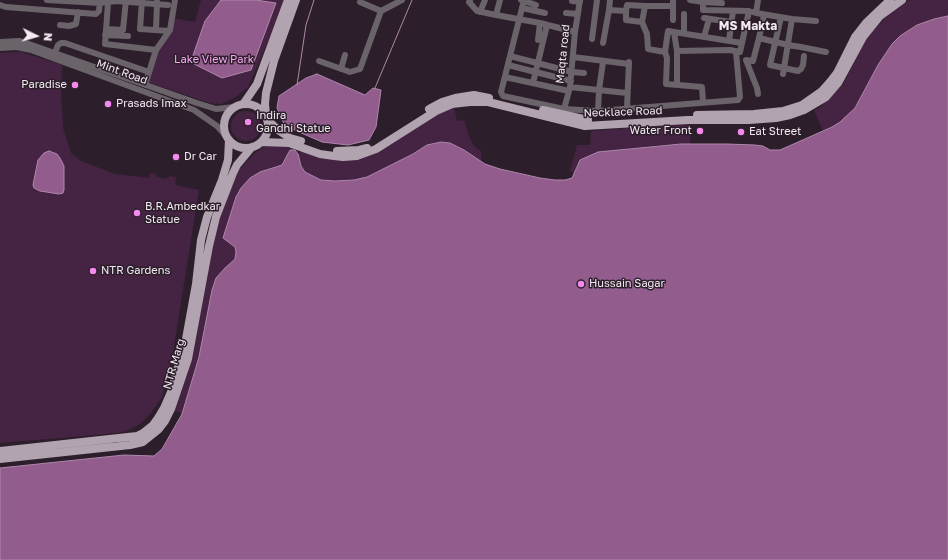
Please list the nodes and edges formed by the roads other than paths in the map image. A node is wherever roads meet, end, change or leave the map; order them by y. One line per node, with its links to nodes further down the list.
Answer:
1 (47, 0): 20 (street)
2 (174, 0): 57 (street)
3 (288, 0): 73 (main road)
4 (296, 0): 73 (main road)
5 (402, 0): 34 (street)
6 (470, 0): 38 (street)
7 (484, 0): 38 (street)
8 (500, 0): 44 (street)
9 (523, 0): 29 (street); 32 (street)
10 (597, 0): 65 (street)
11 (609, 0): 33 (street)
12 (691, 0): 23 (street)
13 (758, 0): 41 (street)
14 (890, 0): 112 (main road, Necklace Road)
15 (902, 0): 112 (main road, Necklace Road)
16 (126, 1): 21 (street); 25 (street); 58 (street)
17 (359, 1): 34 (street)
18 (572, 1): 19 (street)
19 (580, 1): 42 (street, Maqta road)
20 (100, 2): 25 (street); 37 (street)
21 (142, 2): 22 (street); 56 (street)
22 (157, 2): 28 (street); 56 (street)
23 (703, 2): 24 (street); 35 (street)
24 (722, 2)
25 (108, 3): 58 (street)
26 (673, 3): 31 (street); 49 (street)
27 (0, 5): 37 (street)
28 (168, 5)
29 (536, 5)
30 (627, 5): 31 (street); 33 (street); 51 (street)
31 (645, 6): 51 (street)
32 (522, 8): 39 (street); 47 (street)
33 (609, 10): 70 (street)
34 (381, 11): 90 (street)
35 (732, 11): 36 (street); 52 (street)
36 (748, 11): 41 (street); 71 (street)
37 (78, 12): 54 (street)
38 (480, 12): 44 (street)
39 (545, 13)
40 (566, 13): 42 (street)
41 (756, 13): 45 (street)
42 (578, 14): 59 (street, Maqta road)
43 (684, 14): 61 (street)
44 (496, 15): 47 (street)
45 (764, 15): 46 (street); 64 (street)
46 (780, 17): 48 (street); 68 (street)
47 (519, 19): 53 (street); 83 (street)
48 (792, 19): 50 (street); 74 (street)
49 (673, 20)
50 (816, 21)
51 (642, 22): 78 (street)
52 (732, 22): 63 (street); 67 (street)
53 (540, 23): 55 (street); 66 (street)
54 (60, 25)
55 (548, 25): 59 (street); 88 (street)
56 (156, 30): 57 (street)
57 (169, 31): 76 (street)
58 (105, 32): 62 (street); 76 (street)
59 (575, 32): 85 (street, Maqta road)
60 (674, 32): 61 (street); 77 (street); 78 (street)
61 (684, 33): 63 (street)
62 (128, 36)
63 (704, 37): 67 (street)
64 (760, 38): 68 (street); 103 (street)
65 (592, 39)
66 (538, 40)
67 (729, 41): 71 (street)
68 (775, 41): 74 (street); 91 (street)
69 (0, 42): 72 (street, Mint Road)
70 (604, 43)
71 (742, 43): 79 (street)
72 (18, 44): 75 (street, Mint Road); 81 (street, Mint Road); 106 (street, Mint Road)
73 (276, 44): 105 (main road); 111 (main road)
74 (788, 45): 80 (street); 91 (street)
75 (0, 48)
76 (156, 50): 92 (street)
77 (677, 51): 79 (street); 99 (street)
78 (665, 52): 99 (street)
79 (736, 52): 104 (street)
80 (826, 52)
81 (55, 53): 92 (street); 98 (street, Mint Road)
82 (345, 55): 90 (street)
83 (510, 56): 88 (street); 89 (street)
84 (804, 56): 91 (street)
85 (573, 57): 87 (street); 94 (street, Maqta road)
86 (319, 61): 90 (street)
87 (603, 62): 101 (street); 102 (street)
88 (538, 63): 93 (street); 94 (street)
89 (508, 65): 93 (street); 96 (street)
90 (340, 69)
91 (784, 71)
92 (149, 72): 98 (street)
93 (536, 72): 97 (street); 100 (street)
94 (572, 72): 95 (street); 100 (street, Maqta road)
95 (584, 73)
96 (505, 77): 97 (street); 109 (street)
97 (533, 83): 100 (street)
98 (145, 85): 106 (street, Mint Road)
99 (677, 85): 104 (street)
100 (570, 86): 101 (street); 109 (street, Maqta road)
101 (599, 90): 102 (street); 110 (street)
102 (627, 93): 108 (street)
103 (758, 94)
104 (703, 102): 108 (street)
105 (244, 104): 107 (main road); 111 (main road)
106 (196, 106): 107 (street, Mint Road); 113 (street, Mint Road)
107 (234, 107): 113 (main road)
108 (626, 108): 110 (street)
109 (564, 109): 110 (street)
110 (598, 111)
111 (266, 117): 114 (main road, Necklace Road); 115 (main road)
112 (578, 122): 114 (main road, Necklace Road)
113 (228, 138): 116 (main road); 117 (main road, NTR Marg)
114 (290, 141): 115 (main road, Necklace Road)
115 (262, 142): 116 (main road)
116 (252, 147): 118 (main road, NTR Marg)
117 (0, 452)
118 (0, 458)

